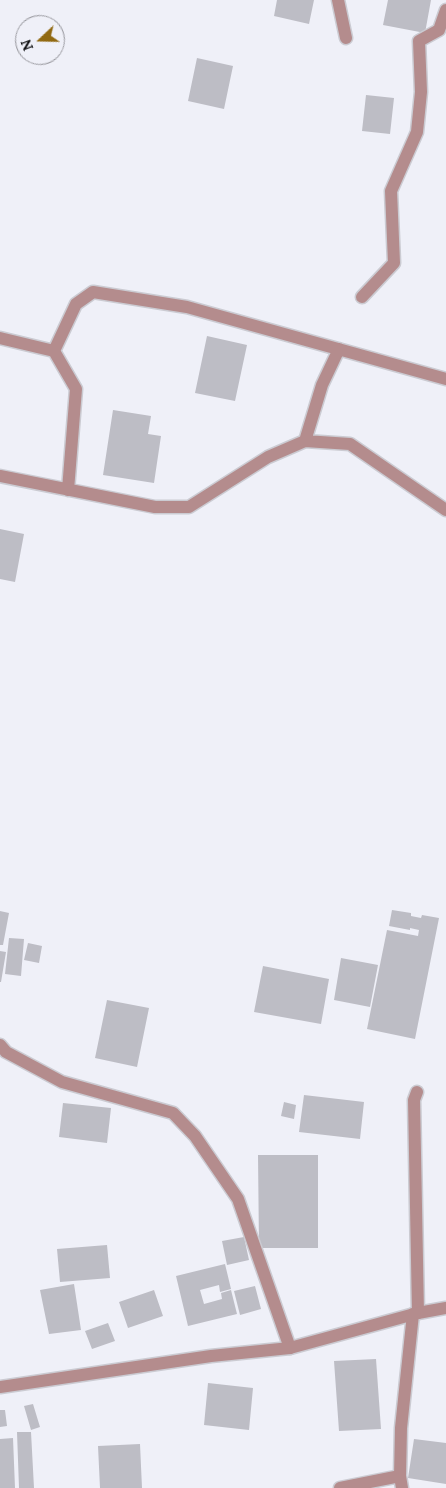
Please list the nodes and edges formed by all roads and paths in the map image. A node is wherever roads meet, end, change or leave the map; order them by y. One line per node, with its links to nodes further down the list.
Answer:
1 (338, 0): 3 (street)
2 (446, 10): 4 (street)
3 (346, 38)
4 (362, 297)
5 (0, 338): 7 (street)
6 (339, 349): 7 (street); 8 (street); 9 (street)
7 (54, 351): 11 (street)
8 (446, 379)
9 (306, 441): 11 (street); 12 (street)
10 (0, 476): 11 (street)
11 (68, 490)
12 (446, 510)
13 (2, 1052): 17 (street)
14 (417, 1092): 16 (street)
15 (446, 1308): 16 (street)
16 (415, 1313): 17 (street); 19 (street)
17 (290, 1348): 18 (street)
18 (0, 1387)
19 (401, 1482): 20 (street)
20 (340, 1488)

